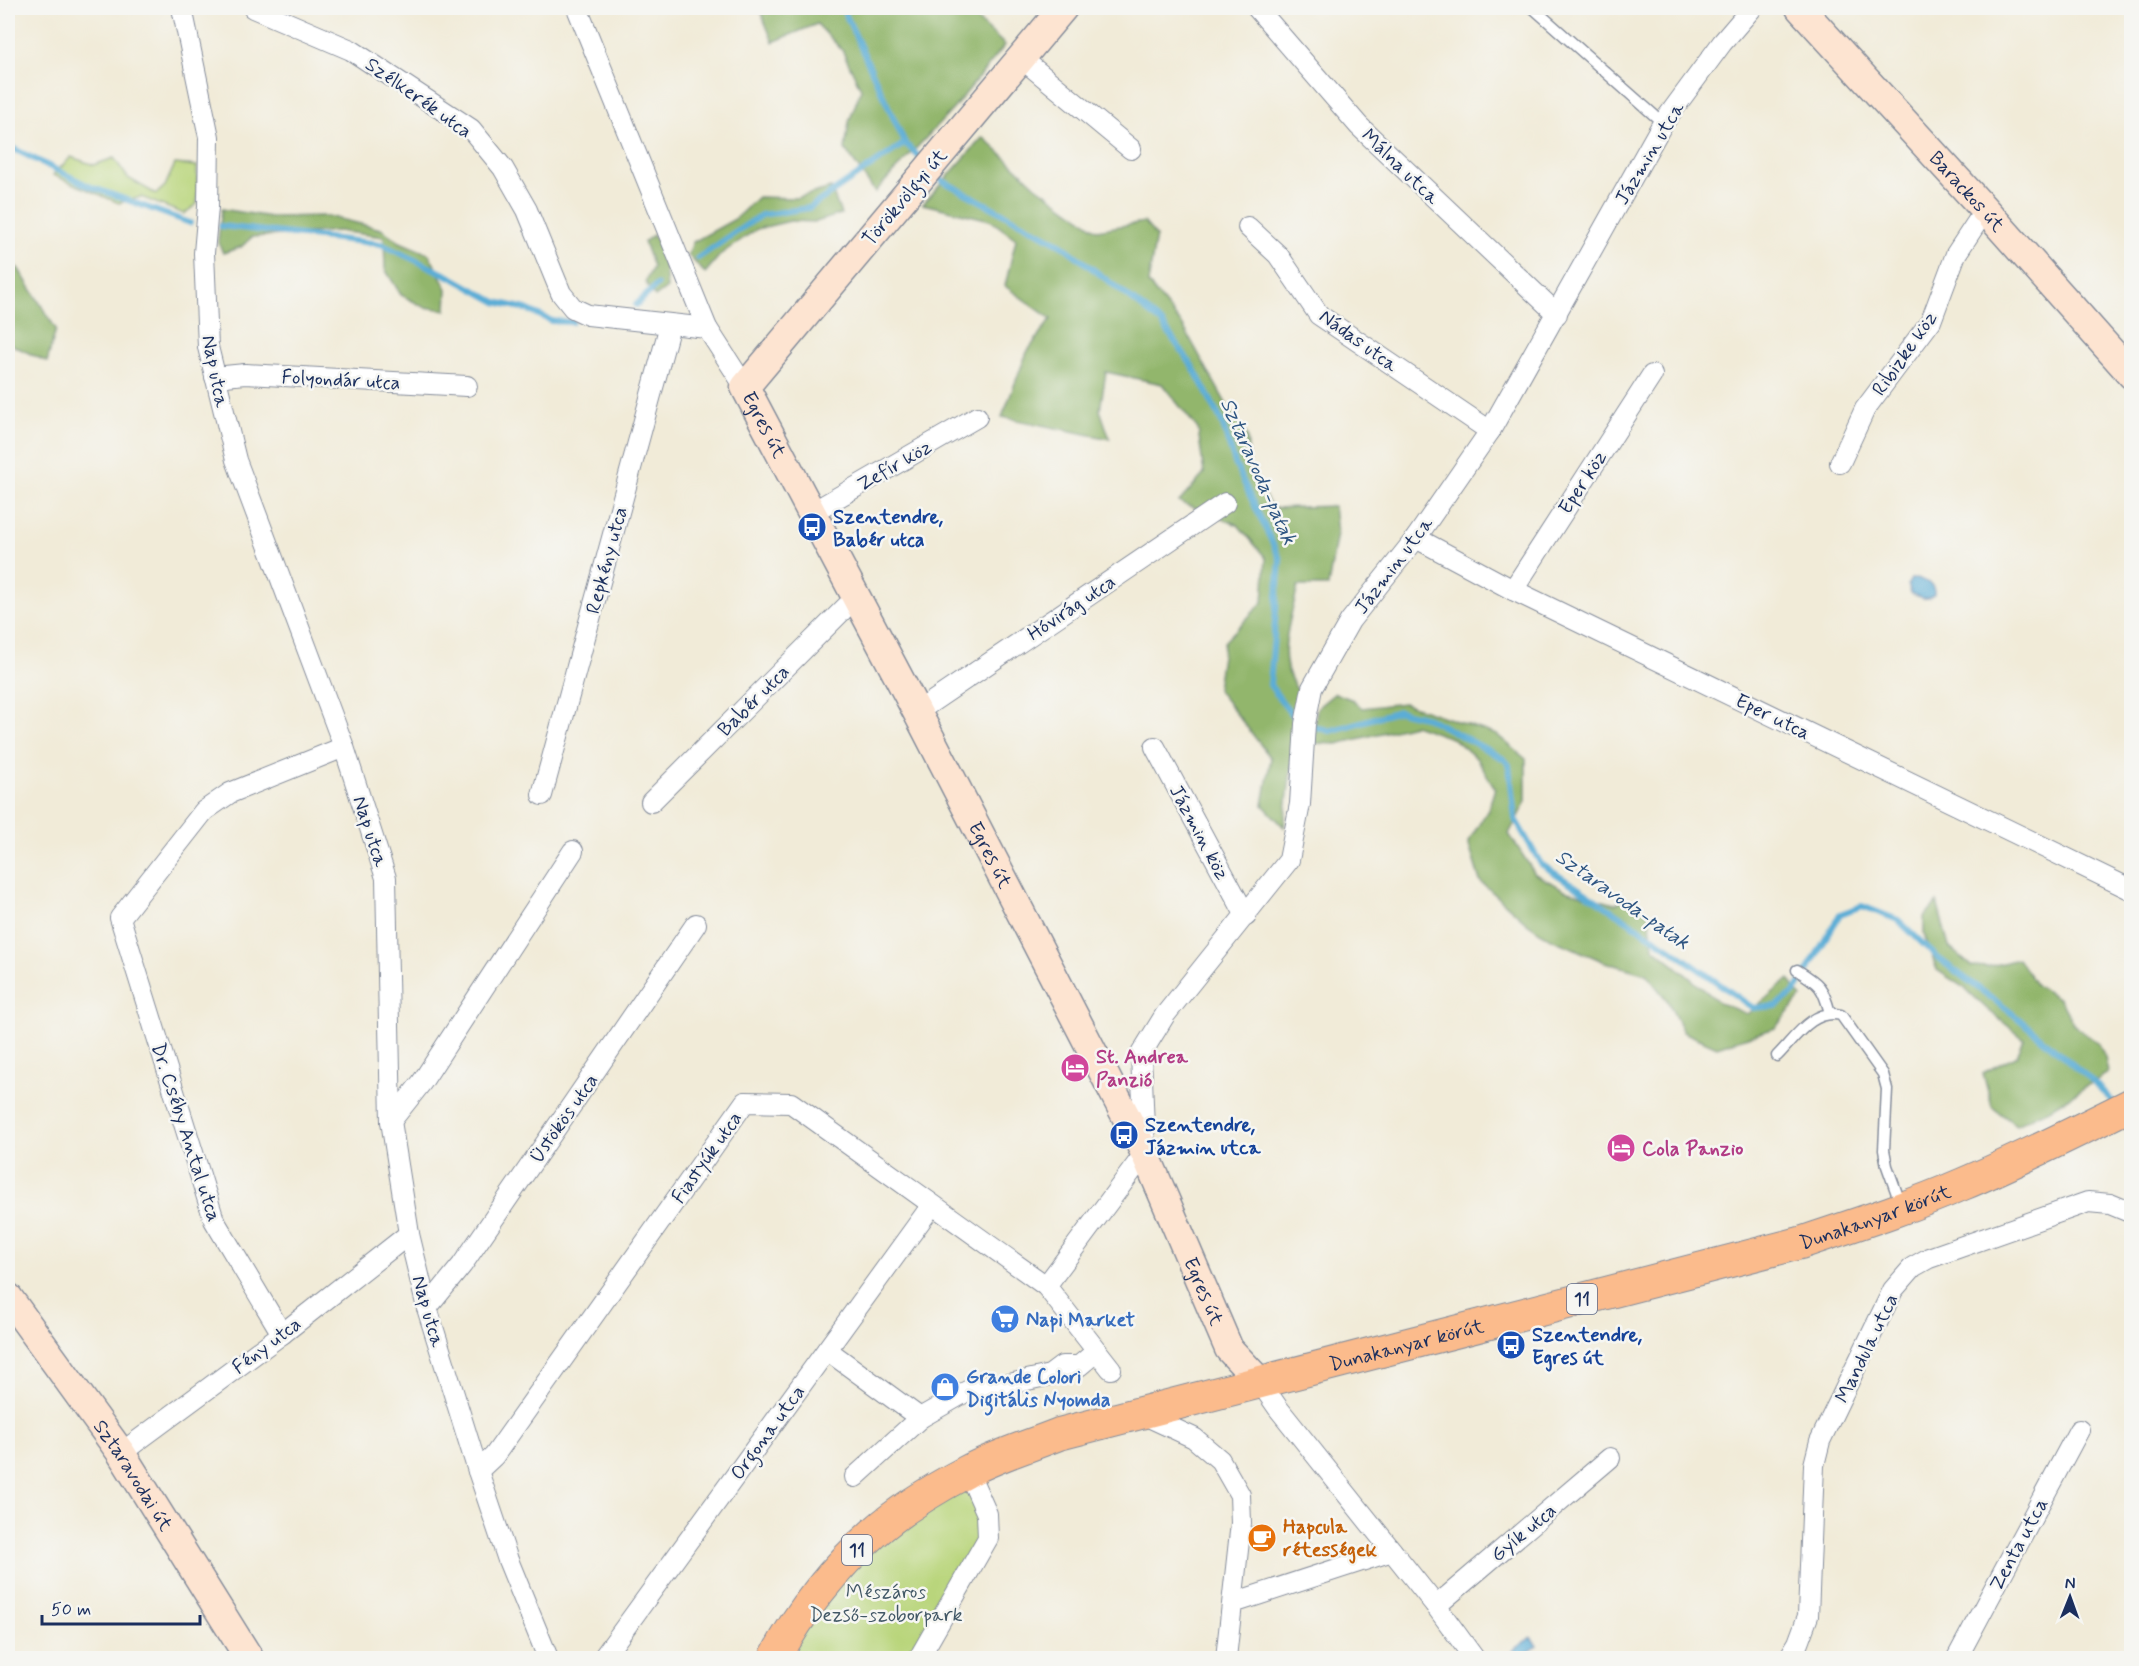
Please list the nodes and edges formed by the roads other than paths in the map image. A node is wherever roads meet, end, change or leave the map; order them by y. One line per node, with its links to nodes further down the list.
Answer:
1 (182, 8): 19 (street, Nap utca)
2 (253, 8): 15 (street, Szélkerék utca)
3 (577, 8): 16 (street, Egres út)
4 (1063, 8): 9 (street, Törökvölgyi út)
5 (1257, 8): 14 (street, Málna utca)
6 (1533, 8): 10 (lane)
7 (1752, 8): 10 (street, Jázmin utca)
8 (1800, 8): 12 (street, Barackos út)
9 (1021, 58): 11 (street); 21 (street, Törökvölgyi út)
10 (1663, 123): 14 (street, Jázmin utca)
11 (1131, 149)
12 (1985, 210): 18 (street, Barackos út); 24 (street, Ribizke köz)
13 (1248, 227): 23 (street, Nádas utca)
14 (1557, 314): 23 (street, Jázmin utca)
15 (670, 325): 16 (street, Szélkerék utca); 33 (street, Repkény utca)
16 (707, 328): 21 (street, Egres út)
17 (1652, 375): 28 (street, Eper köz)
18 (2132, 375)
19 (215, 377): 20 (street, Folyondár utca); 31 (street, Nap utca)
20 (467, 386)
21 (745, 387): 26 (street, Egres út)
22 (976, 417): 26 (street, Zefír köz)
23 (1490, 431): 27 (street, Jázmin utca)
24 (1840, 463)
25 (1225, 503): 30 (street, Hóvirág utca)
26 (811, 513): 29 (street, Egres út)
27 (1416, 538): 28 (street, Eper utca); 37 (street, Jázmin utca)
28 (1513, 590): 36 (street, Eper utca)
29 (856, 597): 30 (street, Egres út); 34 (street, Babér utca)
30 (916, 712): 44 (street, Egres út)
31 (344, 747): 43 (street, Nap utca); 52 (street, Dr. Cséby Antal utca)
32 (1155, 747): 37 (street, Jázmin köz)
33 (542, 795)
34 (651, 802)
35 (573, 850): 43 (street)
36 (2132, 890)
37 (1246, 916): 44 (street, Jázmin utca)
38 (696, 924): 51 (street, Üstökös utca)
39 (1797, 970): 40 (lane)
40 (1830, 1012): 41 (lane); 46 (lane)
41 (1777, 1056)
42 (2119, 1111): 46 (main road, Dunakanyar körút / 11)
43 (391, 1121): 48 (street, Nap utca)
44 (1145, 1153): 49 (street); 56 (street, Egres út)
45 (932, 1205): 49 (street, Fiastyúk utca); 53 (street, Orgona utca); 63 (street, Fiastyúk utca)
46 (1903, 1208): 56 (main road, Dunakanyar körút / 11)
47 (2132, 1212): 75 (street, Mandula utca)
48 (409, 1234): 51 (street, Nap utca); 52 (street, Fény utca)
49 (1046, 1286): 54 (street, Fiastyúk utca)
50 (8, 1297): 60 (street, Sztaravodai út)
51 (427, 1308): 63 (street, Nap utca)
52 (282, 1334): 60 (street, Fény utca)
53 (827, 1350): 58 (street); 70 (street, Orgona utca)
54 (1097, 1351): 55 (street, Fiastyúk utca); 58 (street)
55 (1111, 1369)
56 (1260, 1382): 57 (main road, Dunakanyar körút / 11); 65 (street, Egres út)
57 (1140, 1413): 62 (main road, Dunakanyar körút / 11); 66 (street)
58 (920, 1418): 64 (street)
59 (2079, 1430): 76 (street, Zenta utca)
60 (121, 1453): 68 (street, Sztaravodai út)
61 (1610, 1458): 67 (street, Gyík utca)
62 (968, 1471): 71 (main road, Dunakanyar körút / 11); 72 (street)
63 (478, 1472): 69 (street, Nap utca)
64 (855, 1477)
65 (1392, 1551): 66 (street); 67 (street, Egres út)
66 (1233, 1603): 73 (street)
67 (1436, 1606): 74 (street, Egres út)
68 (249, 1659)
69 (548, 1659)
70 (603, 1659)
71 (775, 1659)
72 (919, 1659)
73 (1226, 1659)
74 (1474, 1659)
75 (1789, 1659)
76 (1957, 1659)

